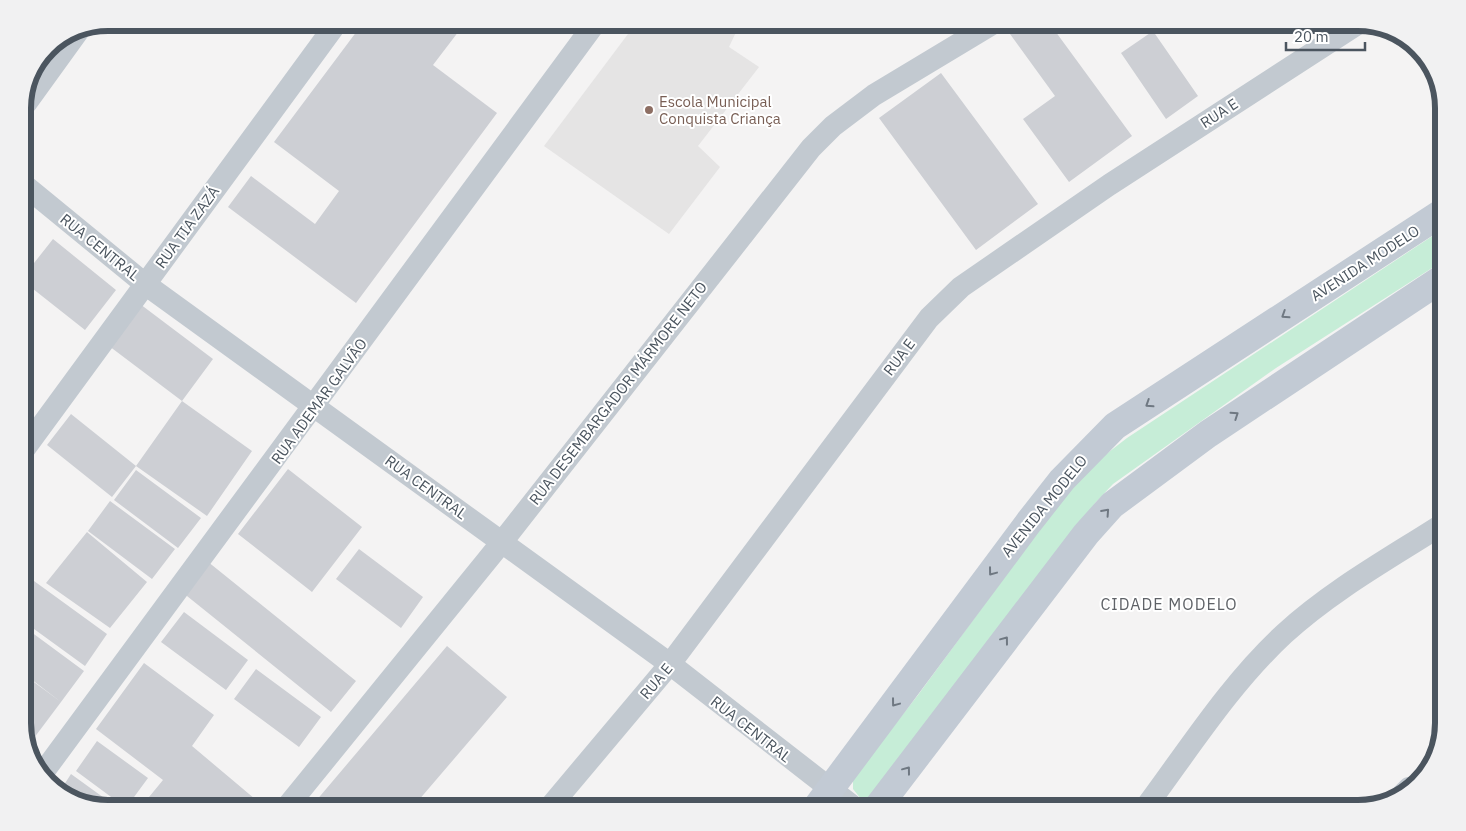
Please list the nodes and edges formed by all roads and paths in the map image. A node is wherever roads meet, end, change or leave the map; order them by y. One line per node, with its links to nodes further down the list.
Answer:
1 (331, 31): 10 (street, RUA TIA ZAZÁ)
2 (589, 31): 11 (street, RUA ADEMAR GALVÃO)
3 (980, 31): 14 (street, RUA DESEMBARGADOR MÁRMORE NETO)
4 (1347, 31): 15 (street, RUA E)
5 (65, 44): 6 (street)
6 (35, 86)
7 (31, 191): 10 (street, RUA CENTRAL)
8 (1435, 217): 19 (main road, AVENIDA MODELO, one-way to 19)
9 (1435, 283): 20 (main road, one-way to 9)
10 (145, 284): 11 (street, RUA CENTRAL); 12 (street, RUA TIA ZAZÁ)
11 (315, 406): 14 (street, RUA CENTRAL); 16 (street, RUA ADEMAR GALVÃO)
12 (31, 440)
13 (1435, 530): 21 (street)
14 (502, 542): 15 (street, RUA CENTRAL); 17 (street, RUA DESEMBARGADOR MÁRMORE NETO)
15 (670, 664): 18 (street, RUA E); 19 (street, RUA CENTRAL)
16 (46, 769)
17 (292, 800)
18 (556, 800)
19 (823, 800)
20 (884, 800)
21 (1151, 800)

